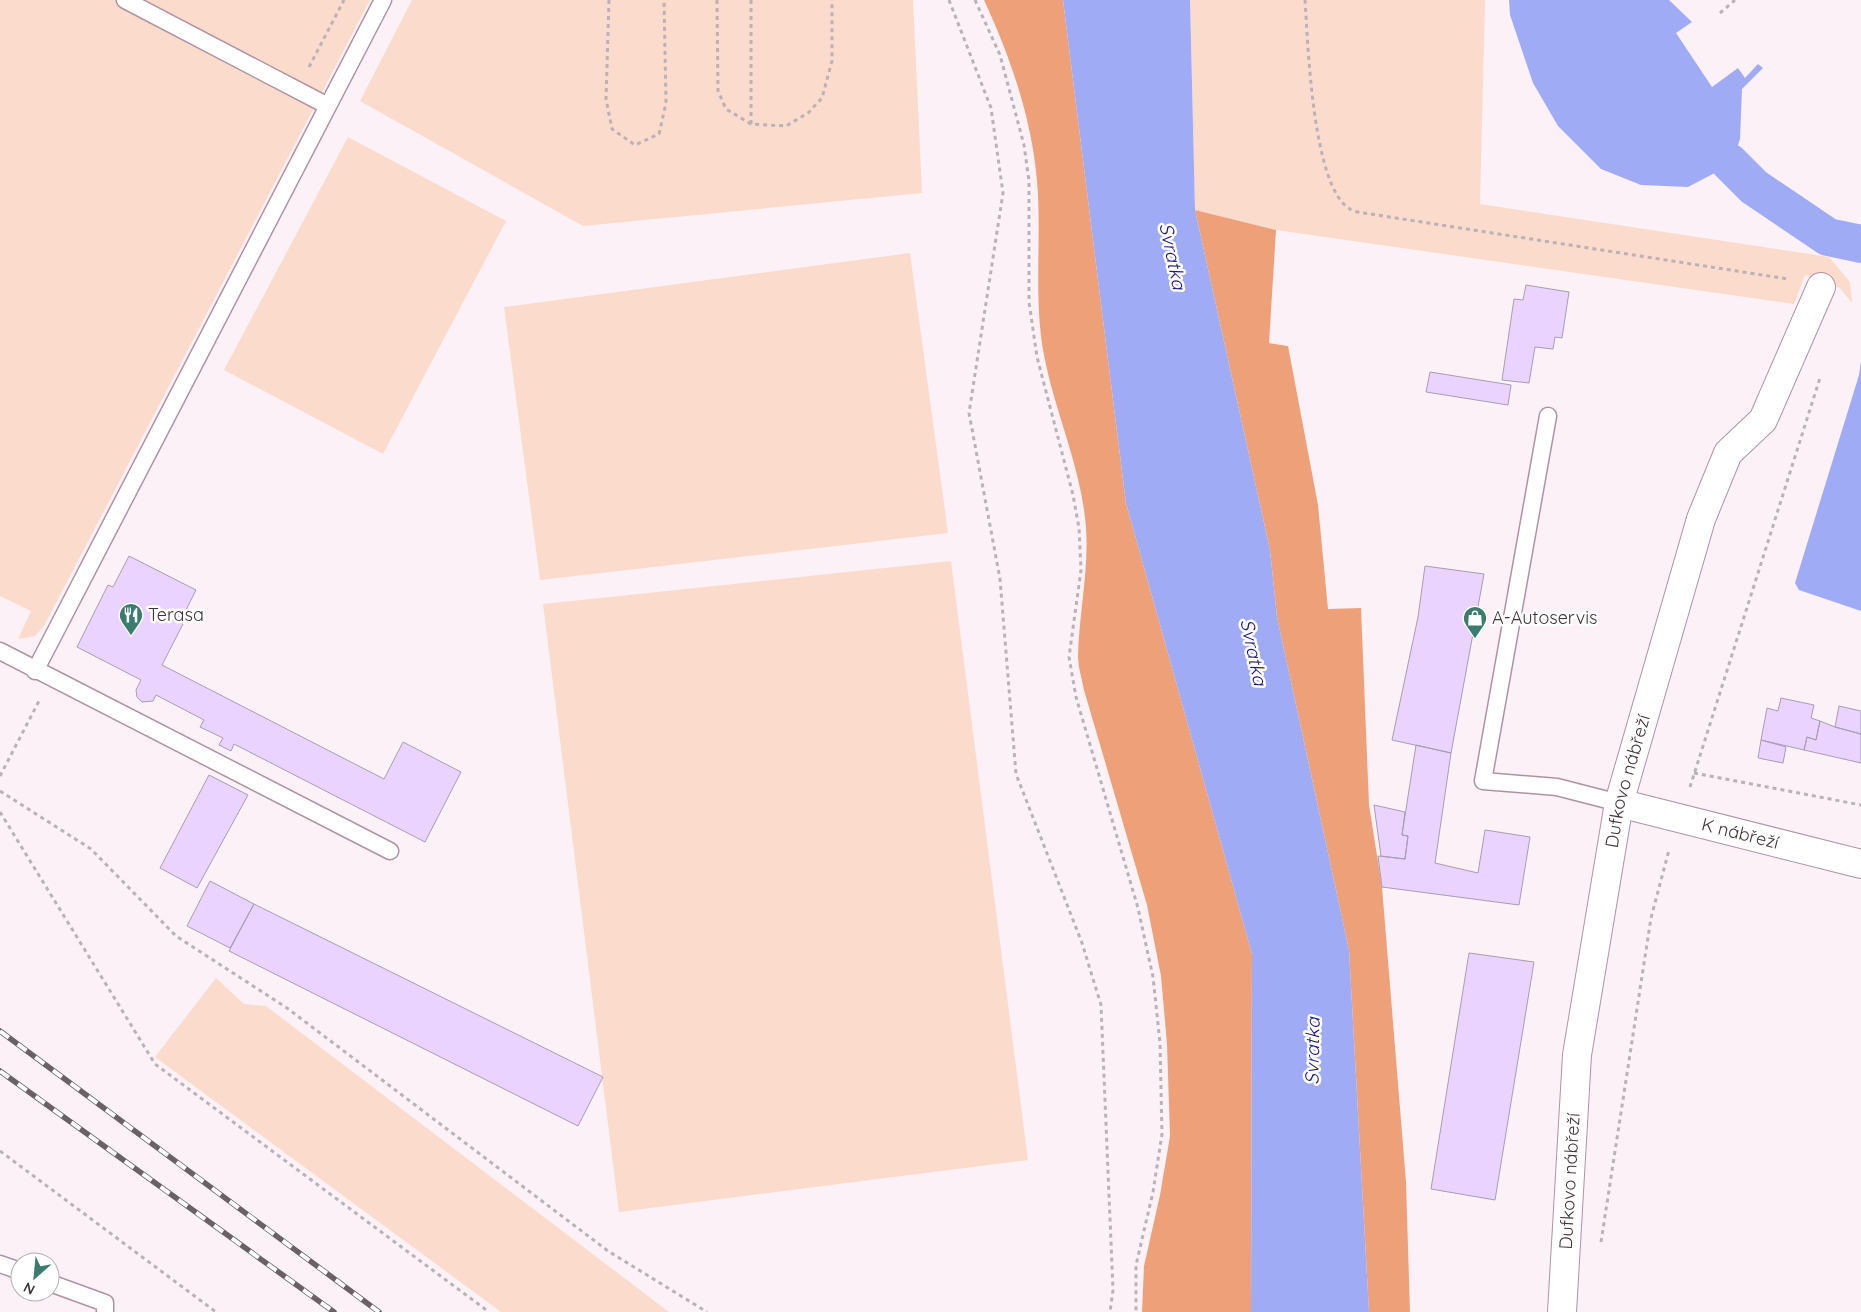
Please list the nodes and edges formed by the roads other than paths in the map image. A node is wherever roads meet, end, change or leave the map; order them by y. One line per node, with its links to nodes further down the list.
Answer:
1 (125, 0): 3 (lane)
2 (383, 0): 3 (lane)
3 (328, 106): 7 (lane)
4 (1821, 287): 8 (street, Dufkovo nábřeží)
5 (1548, 416): 8 (lane)
6 (0, 651): 7 (lane)
7 (35, 671): 9 (lane)
8 (1619, 803): 10 (street, K nábřeží); 13 (street, Dufkovo nábřeží)
9 (390, 851)
10 (1861, 864)
11 (60, 1286): 12 (lane)
12 (105, 1312)
13 (1562, 1312)

